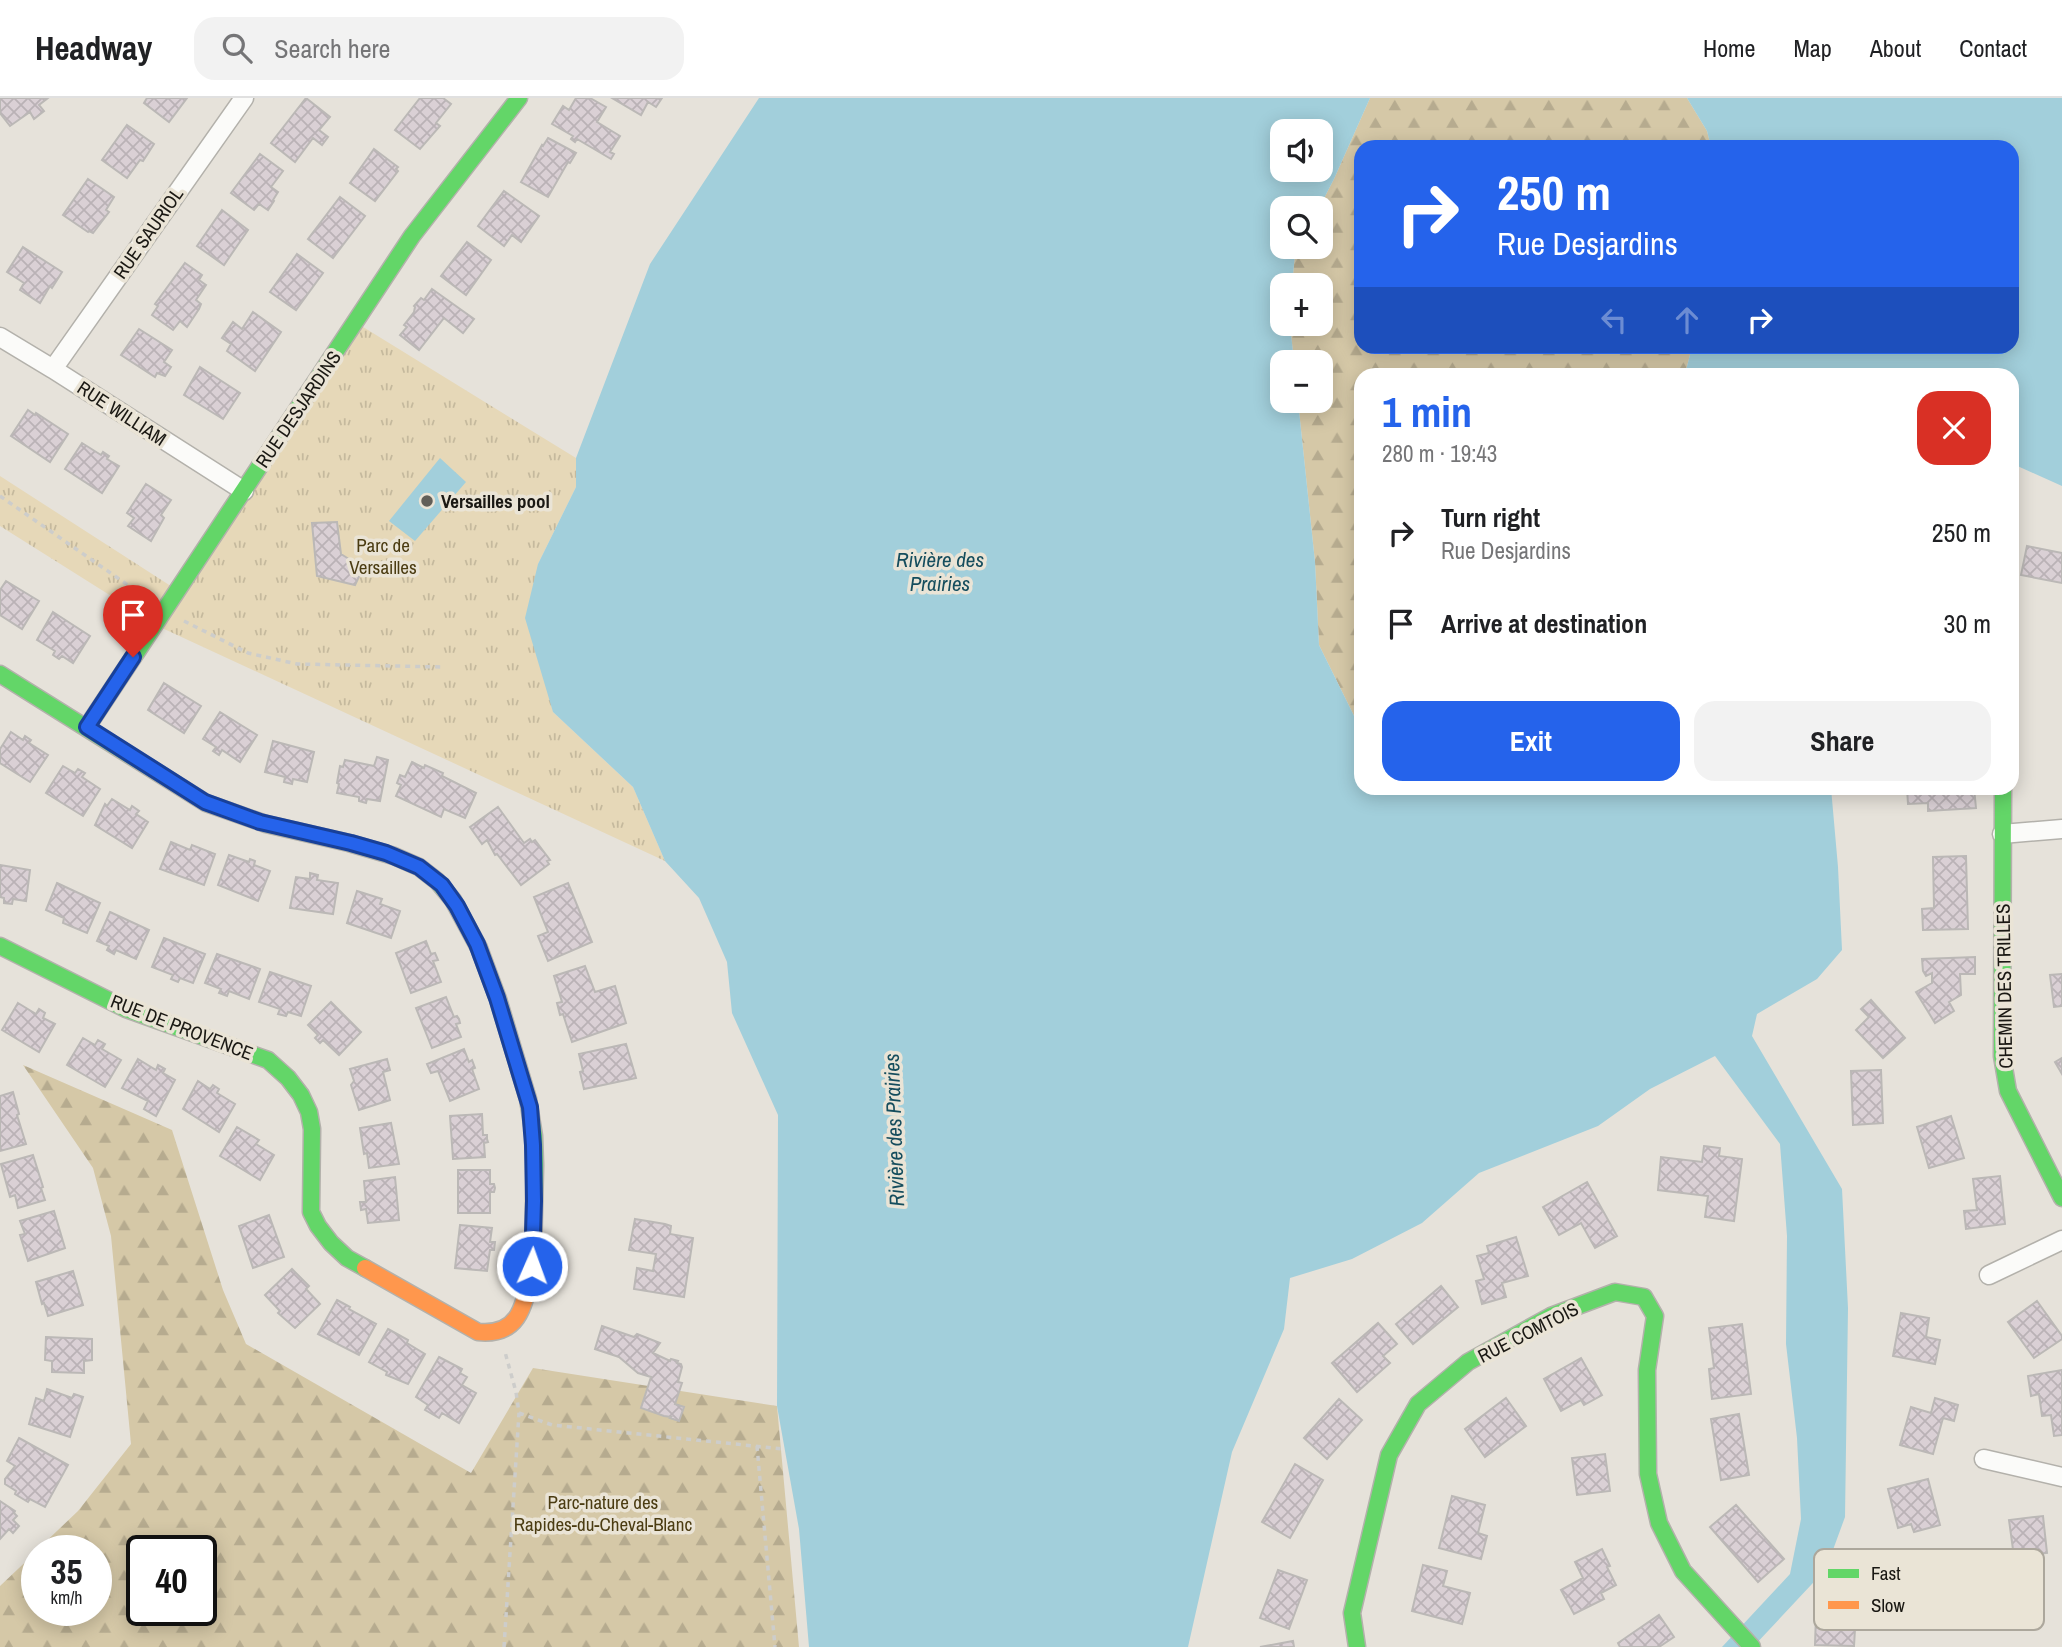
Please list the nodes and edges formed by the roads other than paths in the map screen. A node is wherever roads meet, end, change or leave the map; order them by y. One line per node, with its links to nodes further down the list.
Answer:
1 (244, 98): 4 (street, RUE SAURIOL)
2 (519, 98): 5 (street, RUE DESJARDINS)
3 (0, 337): 4 (street, RUE WILLIAM)
4 (53, 369): 5 (street, RUE WILLIAM)
5 (244, 491): 7 (street, RUE DESJARDINS)
6 (0, 674): 7 (street)
7 (87, 727): 11 (street, RUE DE PROVENCE)
8 (2003, 795): 10 (street, CHEMIN DES TRILLES)
9 (2062, 829): 10 (street)
10 (2002, 834): 12 (street, CHEMIN DES TRILLES)
11 (0, 946)
12 (2056, 1168): 13 (street, CHEMIN DES TRILLES)
13 (2062, 1198)
14 (2062, 1240): 15 (street)
15 (1989, 1275)
16 (1984, 1459): 17 (street)
17 (2062, 1477)
18 (1357, 1647): 19 (street, RUE COMTOIS)
19 (1752, 1647)

